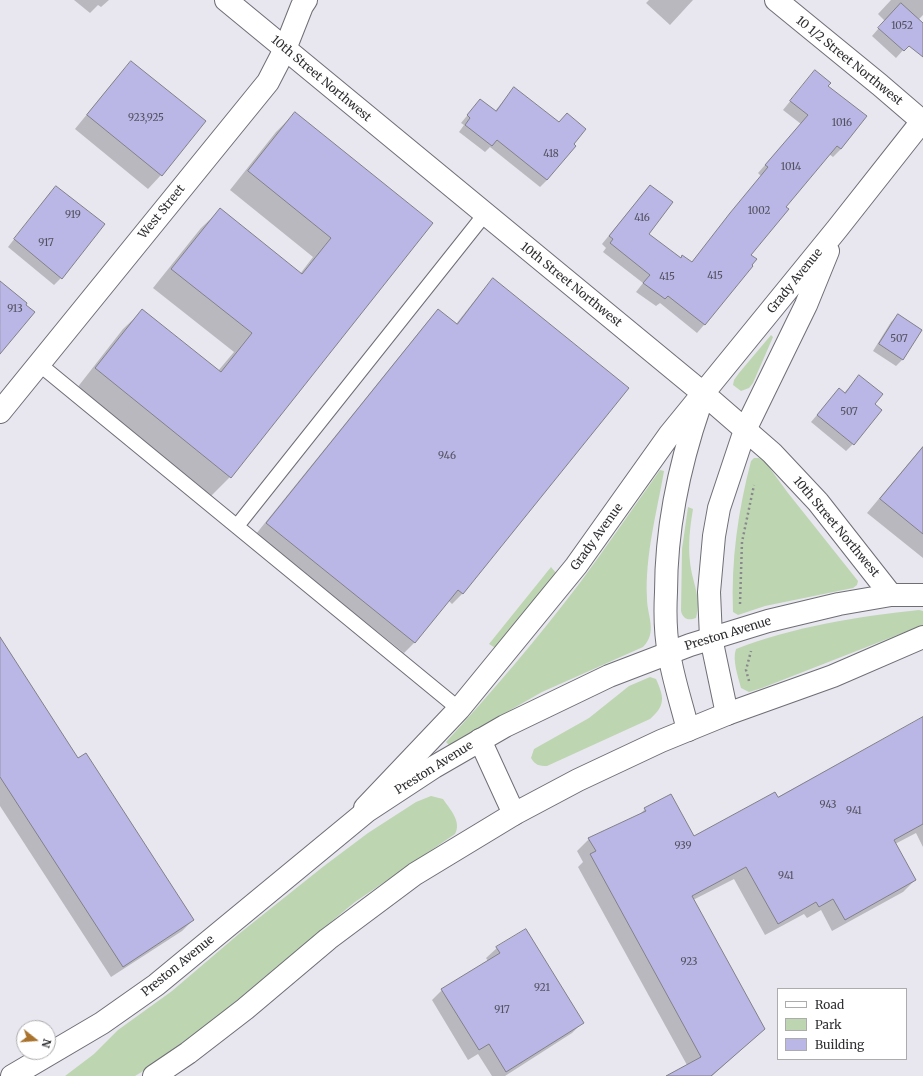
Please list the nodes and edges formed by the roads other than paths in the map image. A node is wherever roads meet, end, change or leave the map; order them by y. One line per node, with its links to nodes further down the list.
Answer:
1 (226, 0): 4 (main road, 10th Street Northwest)
2 (306, 0): 4 (main road, West Street)
3 (776, 0): 5 (main road, 10 1/2 Street Northwest)
4 (285, 49): 6 (main road, 10th Street Northwest); 8 (main road, West Street)
5 (923, 121): 7 (main road, Grady Avenue)
6 (485, 214): 9 (main road, 10th Street Northwest); 12 (lane)
7 (837, 229): 9 (main road, Grady Avenue); 11 (main road, Grady Avenue)
8 (39, 364): 10 (main road, West Street); 12 (lane)
9 (704, 394): 11 (main road, 10th Street Northwest); 17 (main road); 18 (main road, Grady Avenue)
10 (0, 412)
11 (746, 430): 13 (main road, 10th Street Northwest); 16 (main road, Grady Avenue)
12 (237, 526): 18 (lane)
13 (891, 595): 14 (main road, Preston Avenue); 16 (main road, Preston Avenue)
14 (923, 595)
15 (923, 637): 19 (main road)
16 (711, 638): 17 (main road, Preston Avenue); 19 (main road, Grady Avenue)
17 (668, 653): 20 (main road); 21 (main road, Preston Avenue)
18 (458, 709): 23 (main road, Grady Avenue)
19 (727, 714): 20 (main road)
20 (688, 730): 22 (main road)
21 (480, 740): 22 (main road); 23 (main road, Preston Avenue)
22 (514, 814): 25 (main road)
23 (342, 832): 24 (main road, Preston Avenue)
24 (12, 1076)
25 (154, 1076)

